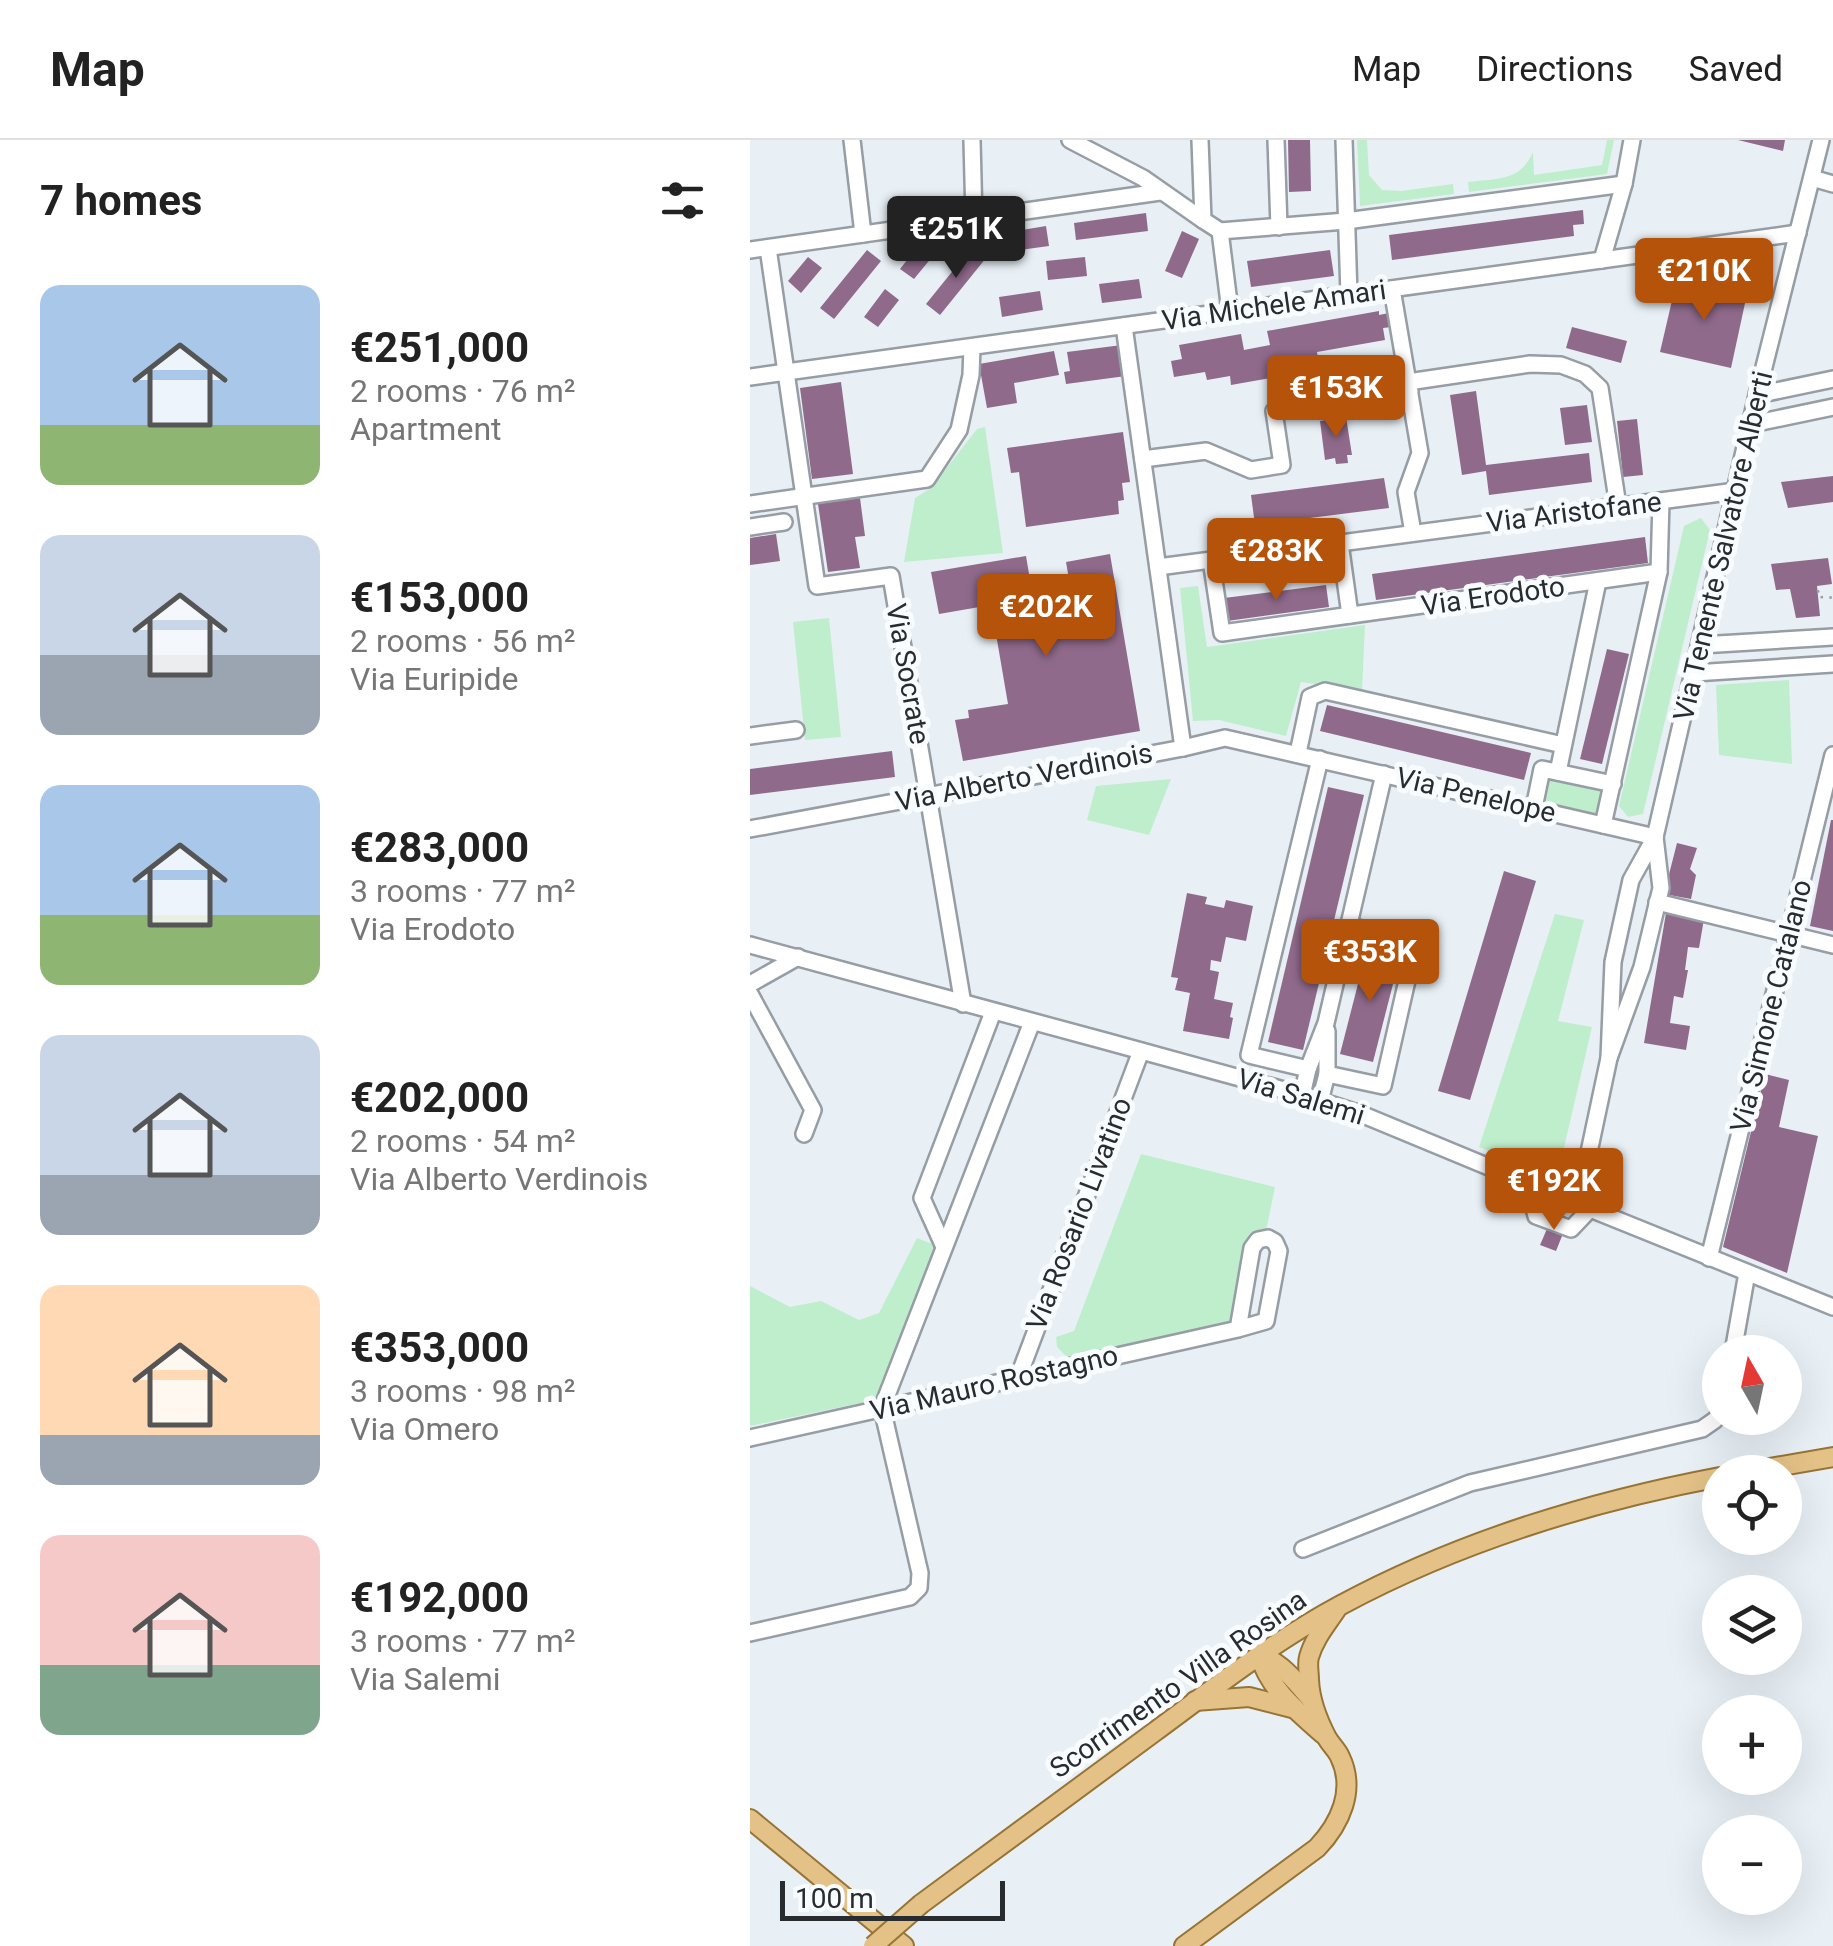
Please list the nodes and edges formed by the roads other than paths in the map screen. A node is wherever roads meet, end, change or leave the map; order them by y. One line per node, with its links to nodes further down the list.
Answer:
1 (852, 140): 20 (street)
2 (972, 140): 14 (street)
3 (1070, 140): 9 (street)
4 (1200, 140): 15 (street)
5 (1276, 140): 17 (street)
6 (1344, 140): 16 (street)
7 (1632, 140): 11 (street)
8 (1821, 140): 10 (street, Via Tenente Salvatore Alberti)
9 (1099, 147): 13 (street)
10 (1812, 178): 12 (street); 19 (street, Via Tenente Salvatore Alberti)
11 (1624, 184): 16 (street); 23 (street)
12 (1833, 184)
13 (1160, 192): 14 (street); 15 (street)
14 (974, 219): 20 (street)
15 (1203, 220): 18 (street)
16 (1346, 221): 17 (street); 25 (street)
17 (1280, 226): 18 (street)
18 (1220, 231): 26 (street)
19 (1798, 233): 23 (street, Via Michele Amari); 33 (street, Via Tenente Salvatore Alberti)
20 (863, 234): 21 (street)
21 (768, 248): 22 (street); 29 (street, Via Socrate)
22 (750, 250)
23 (1602, 260): 24 (street, Via Michele Amari)
24 (1392, 289): 25 (street, Via Michele Amari); 32 (street)
25 (1349, 295): 26 (street, Via Michele Amari)
26 (1230, 311): 27 (street, Via Michele Amari)
27 (1124, 326): 28 (street, Via Michele Amari); 36 (street)
28 (972, 347): 29 (street, Via Michele Amari); 38 (street)
29 (786, 372): 30 (street, Via Michele Amari); 38 (street, Via Socrate)
30 (750, 377)
31 (1833, 379): 33 (street)
32 (1409, 386): 36 (street); 41 (street); 44 (street)
33 (1757, 396): 35 (street, Via Tenente Salvatore Alberti)
34 (1833, 407): 35 (street)
35 (1752, 424): 37 (street, Via Tenente Salvatore Alberti)
36 (1143, 459): 47 (street)
37 (1736, 491): 39 (street, Via Aristofane); 52 (street, Via Tenente Salvatore Alberti)
38 (804, 496): 40 (street); 65 (street, Via Socrate)
39 (1661, 501): 41 (street, Via Aristofane); 48 (street, Via Tenente Salvatore Alberti)
40 (750, 504)
41 (1618, 506): 44 (street, Via Aristofane)
42 (784, 522): 43 (street)
43 (750, 527)
44 (1413, 533): 45 (street, Via Aristofane)
45 (1340, 543): 46 (street, Via Aristofane); 50 (street)
46 (1211, 560): 47 (street, Via Aristofane); 50 (street, Via Erodoto)
47 (1158, 567): 58 (street)
48 (1659, 572): 49 (street, Via Erodoto); 64 (street, Via Tenente Salvatore Alberti)
49 (1598, 581): 50 (street, Via Erodoto); 57 (street)
50 (1350, 615)
51 (1833, 637): 52 (street)
52 (1700, 644): 54 (street, Via Tenente Salvatore Alberti)
53 (1833, 664): 54 (street)
54 (1694, 673): 69 (street, Via Tenente Salvatore Alberti)
55 (796, 730): 56 (street)
56 (750, 736)
57 (1563, 745): 59 (street); 62 (street)
58 (1183, 748): 59 (street, Via Alberto Verdinois); 65 (street, Via Alberto Verdinois)
59 (1298, 754): 61 (street, Via Penelope)
60 (1833, 755): 72 (street, Via Simone Catalano)
61 (1320, 759): 63 (street, Via Penelope); 84 (street)
62 (1558, 772): 64 (street); 66 (street)
63 (1384, 774): 66 (street, Via Penelope); 71 (street)
64 (1612, 784): 67 (street, Via Tenente Salvatore Alberti)
65 (929, 795): 68 (street, Via Alberto Verdinois); 78 (street, Via Socrate)
66 (1534, 808): 67 (street, Via Penelope)
67 (1604, 824): 69 (street, Via Penelope)
68 (750, 829)
69 (1655, 837): 70 (street, Via Tenente Salvatore Alberti); 83 (street, Via Tenente Salvatore Alberti)
70 (1658, 902): 72 (street); 83 (street, Via Tenente Salvatore Alberti)
71 (1349, 926): 81 (street); 85 (street)
72 (1789, 934): 73 (street); 92 (street, Via Simone Catalano)
73 (1833, 945)
74 (750, 946): 75 (street, Via Salemi)
75 (798, 958): 76 (street); 78 (street, Via Salemi)
76 (750, 984)
77 (750, 994): 88 (street)
78 (963, 1004): 79 (street, Via Salemi)
79 (993, 1012): 80 (street, Via Salemi); 91 (street)
80 (1032, 1022): 82 (street, Via Salemi); 91 (street)
81 (1326, 1023): 84 (street); 85 (street)
82 (1140, 1051): 86 (street, Via Salemi); 97 (street, Via Rosario Livatino)
83 (1609, 1058): 90 (street, Via Tenente Salvatore Alberti)
84 (1308, 1069): 86 (street)
85 (1327, 1074): 87 (street)
86 (1302, 1095): 87 (street, Via Salemi)
87 (1320, 1101): 89 (street, Via Salemi)
88 (804, 1134)
89 (1528, 1184): 90 (street, Via Salemi); 90 (street)
90 (1584, 1207): 92 (street, Via Salemi)
91 (944, 1247): 98 (street)
92 (1709, 1258): 93 (street, Via Salemi)
93 (1747, 1273): 94 (street, Via Salemi); 96 (street)
94 (1833, 1306)
95 (1238, 1329): 95 (street); 97 (street, Via Mauro Rostagno)
96 (1736, 1335)
97 (1018, 1378): 98 (street, Via Mauro Rostagno)
98 (882, 1408): 100 (street, Via Mauro Rostagno); 106 (street)
99 (1702, 1429): 104 (street)
100 (750, 1438)
101 (1833, 1457): 102 (main road)
102 (1802, 1462)
103 (1702, 1482): 105 (main road, Scorrimento Villa Rosina)
104 (1303, 1549)
105 (1339, 1606): 107 (main road, Scorrimento Villa Rosina); 109 (main road)
106 (750, 1633)
107 (1259, 1654): 108 (main road, Scorrimento Villa Rosina); 109 (main road)
108 (1195, 1702): 109 (main road); 111 (main road, Scorrimento Villa Rosina, bridge)
109 (1303, 1704): 113 (main road)
110 (750, 1819): 112 (main road)
111 (873, 1946)
112 (904, 1946)
113 (1184, 1946)

